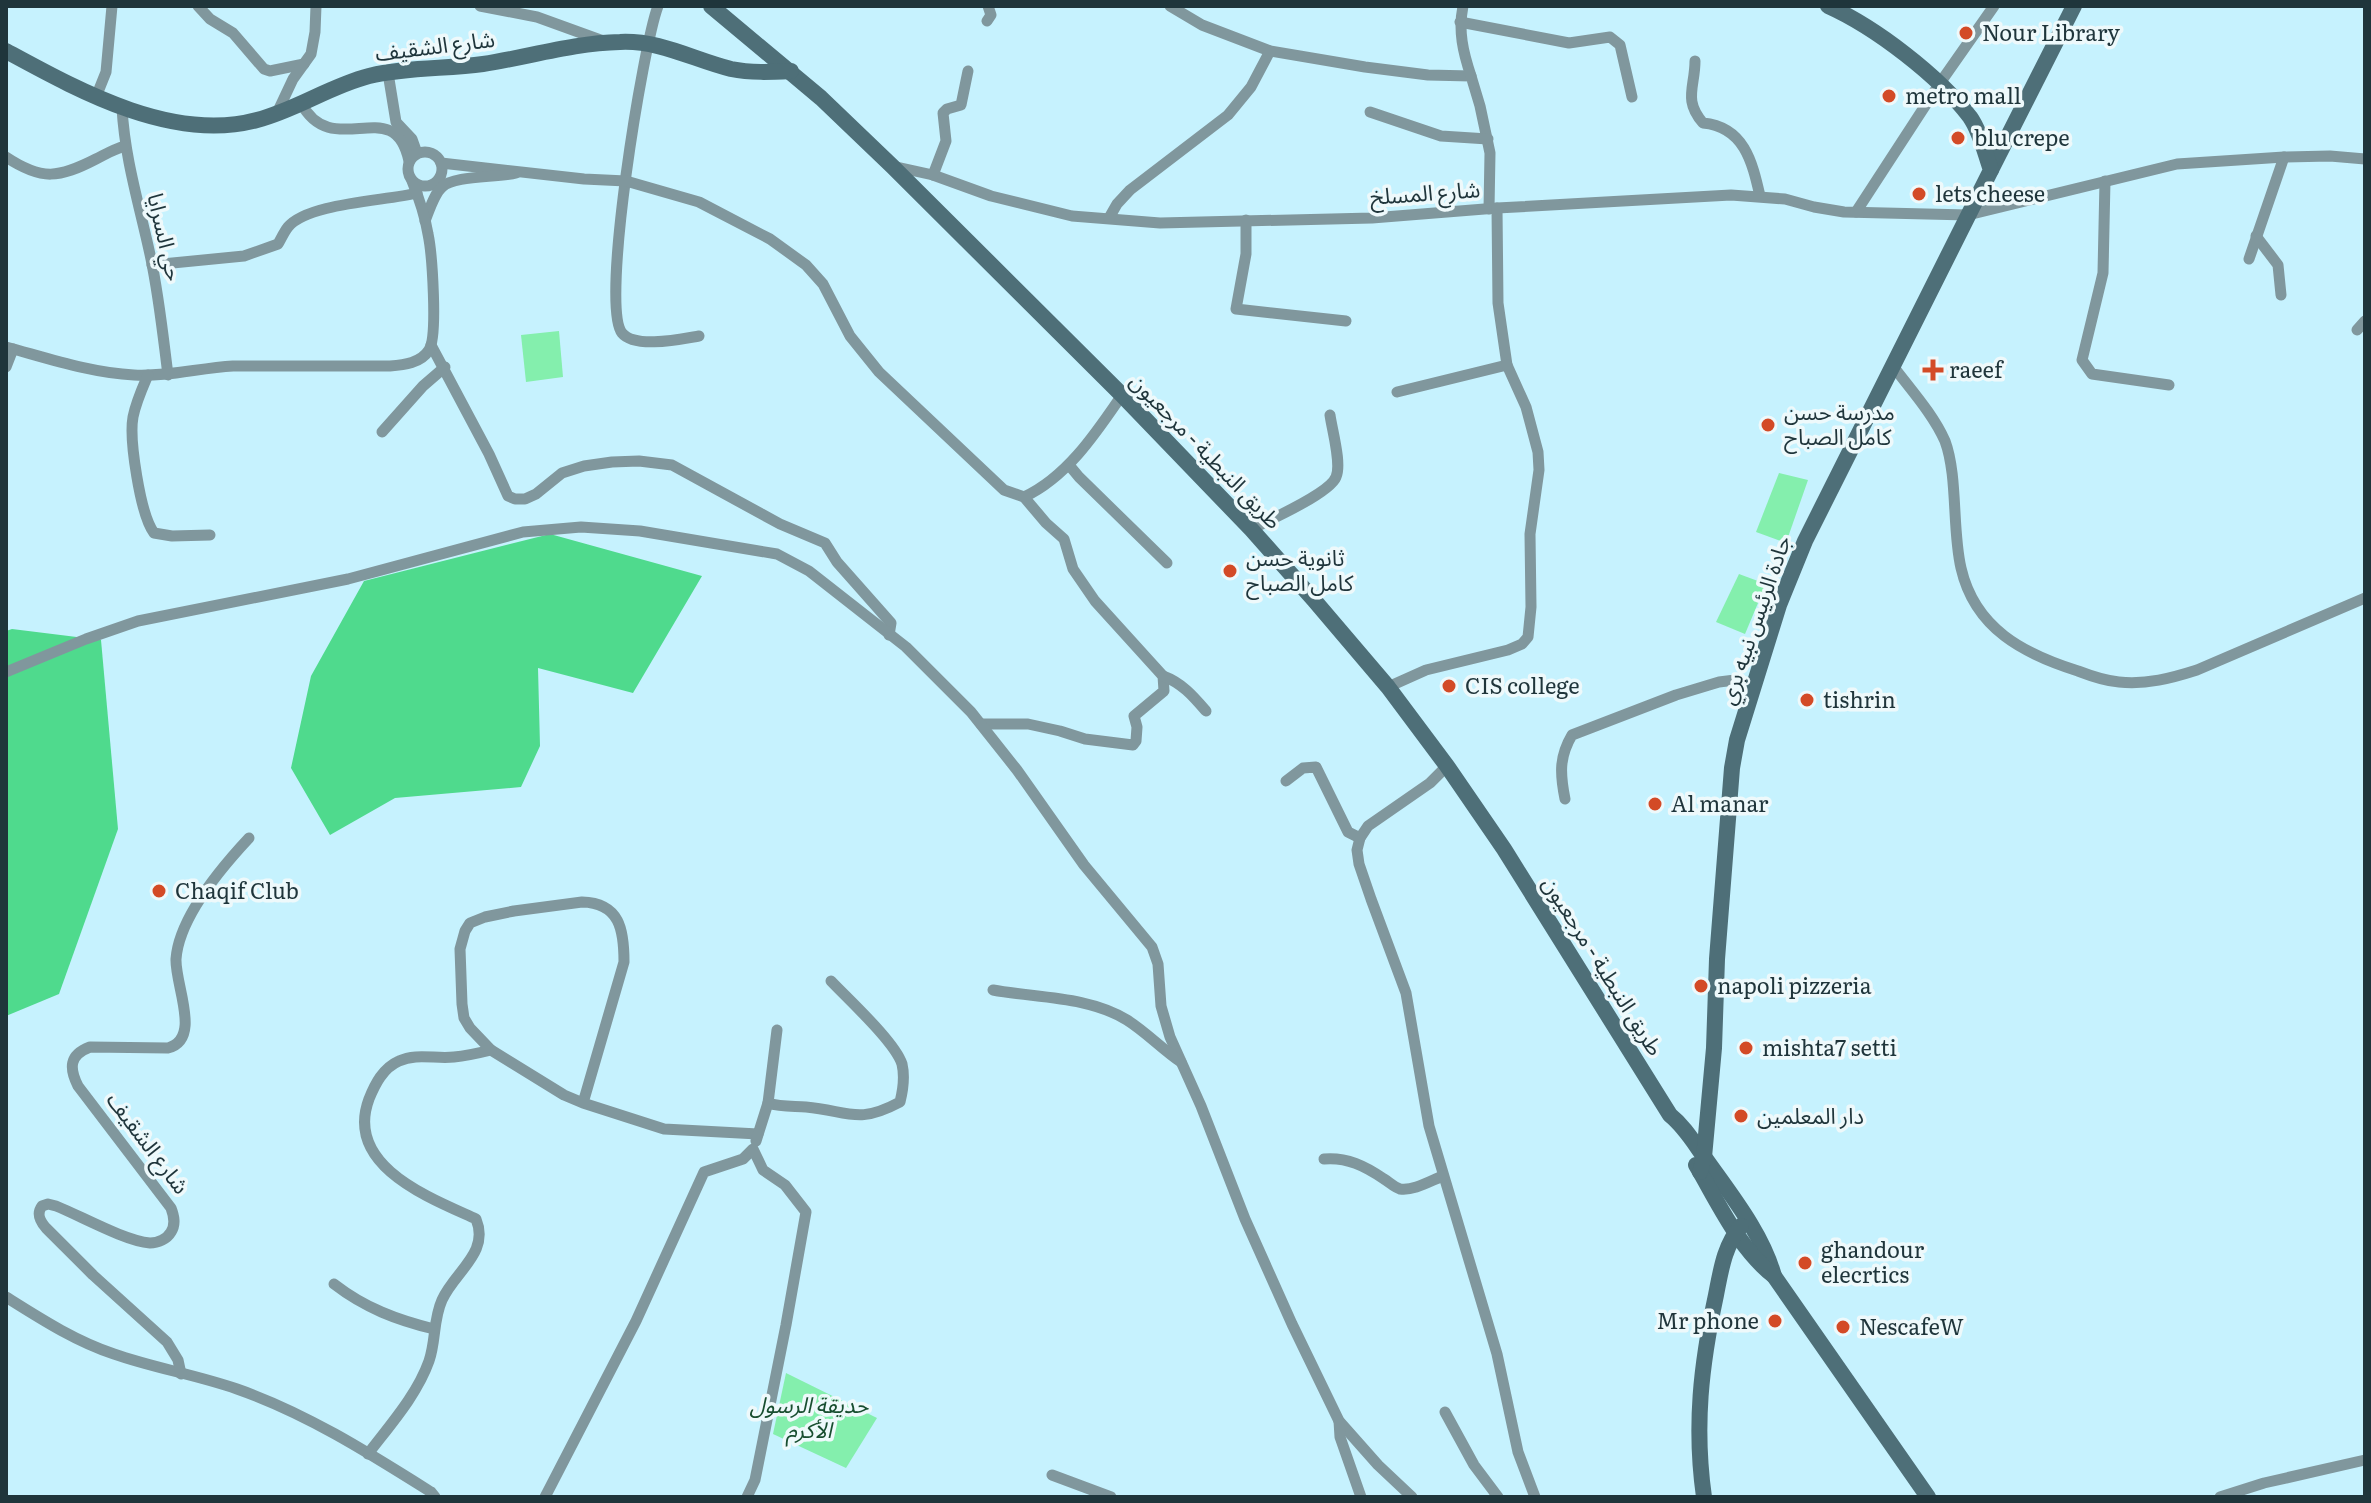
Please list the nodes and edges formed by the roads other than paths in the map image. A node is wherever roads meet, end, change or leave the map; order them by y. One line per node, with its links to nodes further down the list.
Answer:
1 (112, 6): 26 (street)
2 (198, 6): 20 (street)
3 (316, 6): 20 (street)
4 (480, 6): 15 (street)
5 (658, 6): 16 (street)
6 (988, 6): 13 (street)
7 (1170, 6): 18 (street)
8 (1463, 6): 14 (street)
9 (1994, 6): 25 (street)
10 (2074, 6): 40 (main road, جادة الرئيس نبيه بري)
11 (1840, 8): 25 (main road)
12 (722, 9): 21 (main road, طريق النبطية - مرجعيون)
13 (987, 21)
14 (1460, 22): 24 (street); 27 (street)
15 (607, 43): 16 (main road, شارع الشقيف); 23 (main road, شارع الشقيف)
16 (648, 43): 21 (main road, شارع الشقيف); 44 (street)
17 (6, 51): 26 (main road, شارع الشقيف)
18 (1270, 51): 24 (street); 52 (street)
19 (1695, 61): 48 (street)
20 (304, 64): 31 (street)
21 (791, 71): 39 (main road, طريق النبطية - مرجعيون)
22 (968, 71): 42 (street)
23 (388, 73): 28 (main road, شارع الشقيف); 35 (street)
24 (1471, 76): 32 (street)
25 (1940, 83): 40 (main road); 50 (street)
26 (96, 97): 29 (main road, شارع الشقيف)
27 (1632, 97)
28 (301, 103): 31 (main road, شارع الشقيف); 35 (street)
29 (122, 108): 31 (main road, شارع الشقيف); 33 (street, حي السرايا)
30 (1370, 112): 32 (street)
31 (277, 113)
32 (1488, 139): 49 (street)
33 (125, 146): 34 (street); 57 (street, حي السرايا)
34 (6, 157)
35 (413, 157): 38 (street); 43 (street)
36 (2284, 157): 37 (street, شارع المسلخ); 45 (street, شارع المسلخ); 55 (street)
37 (2365, 159)
38 (441, 163): 41 (street); 46 (street)
39 (892, 166): 42 (street, شارع المسلخ); 71 (main road, طريق النبطية - مرجعيون)
40 (1991, 170): 51 (main road, جادة الرئيس نبيه بري)
41 (522, 172): 44 (street); 46 (street)
42 (933, 175): 52 (street, شارع المسلخ)
43 (412, 181): 46 (street); 47 (street)
44 (626, 181): 60 (street); 75 (street)
45 (2105, 181): 51 (street, شارع المسلخ); 69 (street)
46 (438, 184): 54 (street)
47 (417, 193): 54 (street); 57 (street)
48 (1760, 196): 49 (street, شارع المسلخ); 50 (street, شارع المسلخ)
49 (1493, 208): 53 (street, شارع المسلخ); 63 (street)
50 (1856, 212): 51 (street, شارع المسلخ)
51 (1968, 215): 64 (main road, جادة الرئيس نبيه بري)
52 (1109, 218): 53 (street, شارع المسلخ)
53 (1246, 220): 59 (street)
54 (425, 221): 61 (street)
55 (2256, 236): 56 (street); 58 (street)
56 (2249, 259)
57 (152, 265): 68 (street, حي السرايا)
58 (2281, 295)
59 (1346, 321)
60 (699, 336)
61 (431, 345): 66 (street); 68 (street)
62 (10, 348): 65 (street); 67 (street)
63 (1507, 365): 70 (street); 84 (street)
64 (1893, 366): 79 (street); 83 (main road, جادة الرئيس نبيه بري)
65 (6, 367)
66 (445, 367): 73 (street); 80 (street)
67 (148, 375): 68 (street); 77 (street)
68 (168, 375)
69 (2169, 385)
70 (1397, 392)
71 (1122, 395): 74 (street); 76 (main road, طريق النبطية - مرجعيون)
72 (1330, 415): 76 (street)
73 (382, 432)
74 (1069, 465): 75 (street); 78 (street)
75 (1024, 497): 82 (street)
76 (1251, 529): 84 (main road, طريق النبطية - مرجعيون)
77 (210, 535)
78 (1167, 563)
79 (2365, 598)
80 (889, 635): 81 (street); 86 (street)
81 (6, 672)
82 (1163, 676): 85 (street); 86 (street)
83 (1755, 685): 89 (street); 102 (main road, جادة الرئيس نبيه بري)
84 (1388, 687): 87 (main road, طريق النبطية - مرجعيون)
85 (1206, 711)
86 (981, 724): 96 (street)
87 (1447, 766): 91 (street); 102 (main road, طريق النبطية - مرجعيون)
88 (1286, 781): 91 (street)
89 (1565, 799)
90 (249, 838): 108 (street, شارع الشقيف)
91 (1360, 838): 103 (street)
92 (831, 981): 98 (street)
93 (993, 990): 96 (street)
94 (777, 1030): 98 (street)
95 (491, 1050): 97 (street); 97 (street); 107 (street)
96 (1182, 1062): 110 (street)
97 (583, 1103): 99 (street)
98 (768, 1103): 99 (street)
99 (758, 1134): 100 (street)
100 (753, 1149): 116 (street); 117 (street)
101 (1324, 1159): 103 (street)
102 (1705, 1169): 104 (main road, طريق النبطية - مرجعيون)
103 (1443, 1176): 122 (street)
104 (1741, 1226): 123 (main road); 124 (main road, طريق النبطية - مرجعيون)
105 (334, 1284): 107 (street)
106 (6, 1297): 108 (street)
107 (434, 1329): 111 (street)
108 (181, 1374): 111 (street)
109 (1445, 1412): 121 (street)
110 (1339, 1421): 119 (street); 120 (street)
111 (368, 1454): 115 (street)
112 (2365, 1460): 114 (street)
113 (1052, 1475): 118 (street)
114 (2241, 1494): 125 (street)
115 (435, 1497)
116 (545, 1497)
117 (747, 1497)
118 (1111, 1497)
119 (1361, 1497)
120 (1412, 1497)
121 (1498, 1497)
122 (1535, 1497)
123 (1704, 1497)
124 (1928, 1497)
125 (2220, 1497)

